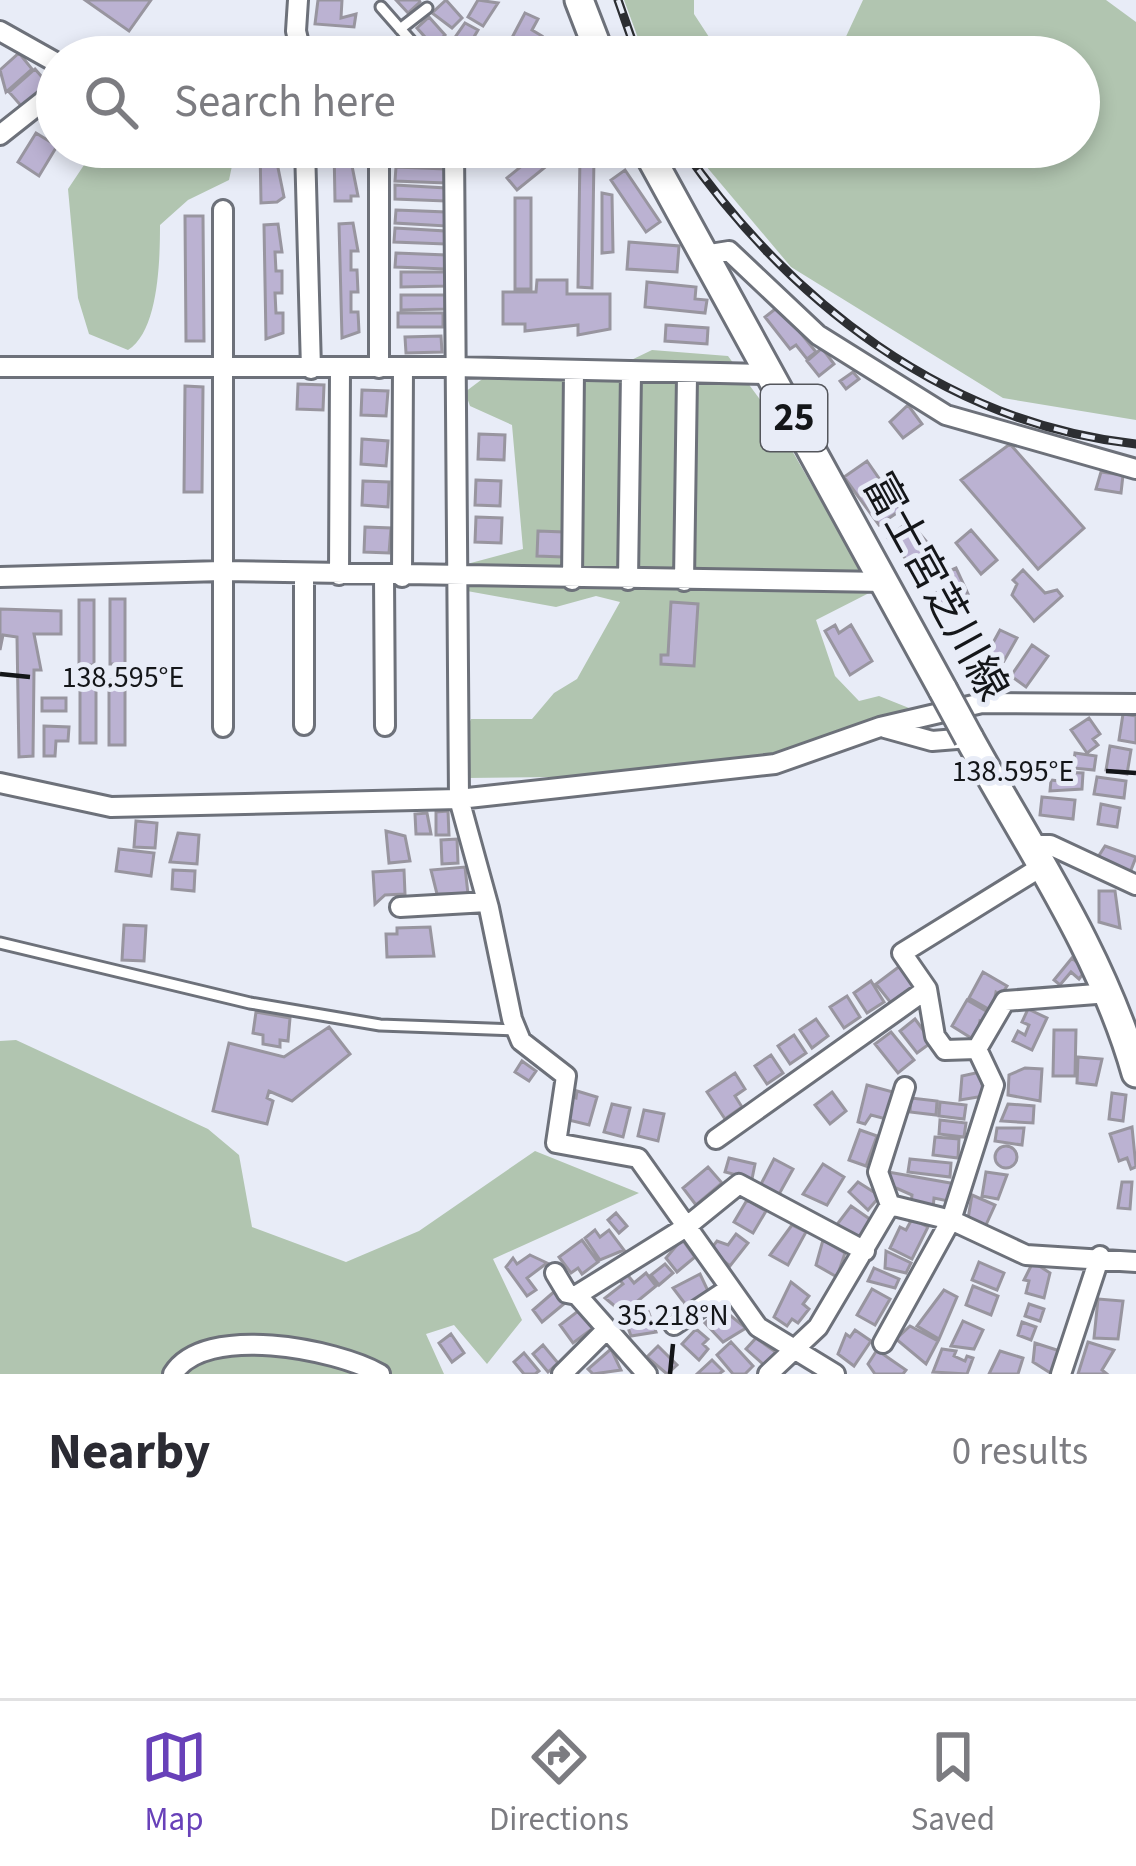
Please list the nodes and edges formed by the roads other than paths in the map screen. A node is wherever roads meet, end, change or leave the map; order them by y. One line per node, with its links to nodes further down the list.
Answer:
1 (298, 0): 7 (street)
2 (579, 0): 9 (main road)
3 (381, 7): 5 (lane)
4 (427, 8): 5 (lane)
5 (400, 29): 8 (lane)
6 (0, 31): 10 (street)
7 (297, 36)
8 (406, 36)
9 (593, 36)
10 (36, 51)
11 (36, 107): 12 (street)
12 (0, 135)
13 (306, 168): 23 (street)
14 (379, 168): 21 (street)
15 (454, 168): 19 (street)
16 (657, 168): 18 (main road, 富士宮芝川線 / 25)
17 (223, 210): 25 (street)
18 (704, 255): 28 (main road, 富士宮芝川線 / 25); 30 (street)
19 (454, 367): 22 (street); 26 (street); 36 (street)
20 (0, 368): 25 (street)
21 (379, 368): 22 (street); 24 (street)
22 (403, 368): 35 (street)
23 (311, 369): 24 (street); 25 (street)
24 (340, 369): 33 (street)
25 (224, 370): 31 (street)
26 (574, 371): 27 (street); 37 (street)
27 (631, 374): 29 (street); 38 (street)
28 (770, 374): 29 (street); 40 (main road, 富士宮芝川線 / 25)
29 (687, 376): 39 (street)
30 (1136, 469)
31 (222, 571): 32 (street); 34 (street); 44 (street)
32 (304, 574): 33 (street); 42 (street)
33 (338, 575): 35 (street)
34 (0, 577)
35 (393, 577): 36 (street); 43 (street)
36 (454, 579): 37 (street); 48 (street)
37 (572, 580): 38 (street)
38 (628, 580): 39 (street)
39 (684, 580): 40 (street)
40 (885, 582): 46 (main road, 富士宮芝川線 / 25, bridge)
41 (1136, 704): 45 (street)
42 (304, 725)
43 (386, 726)
44 (223, 727)
45 (880, 727): 46 (street); 48 (street)
46 (969, 738): 49 (main road, 富士宮芝川線 / 25)
47 (0, 783): 48 (street)
48 (459, 799): 51 (street)
49 (1035, 856): 50 (street); 54 (street); 55 (main road, 富士宮芝川線 / 25)
50 (1136, 885)
51 (487, 902): 52 (street); 56 (street)
52 (400, 907)
53 (0, 944): 56 (lane)
54 (927, 989): 57 (street); 60 (street)
55 (1109, 993): 57 (street); 58 (main road, 富士宮芝川線 / 25)
56 (516, 1030): 63 (street)
57 (977, 1049): 62 (street)
58 (1136, 1073)
59 (904, 1087): 61 (street)
60 (716, 1139)
61 (890, 1205): 62 (street); 64 (street)
62 (952, 1220): 65 (street); 72 (street)
63 (686, 1227): 64 (street); 68 (street); 69 (street)
64 (865, 1251): 73 (street)
65 (1100, 1256): 66 (street); 80 (street)
66 (1136, 1262)
67 (555, 1274): 69 (street)
68 (730, 1288): 70 (street); 73 (street)
69 (577, 1295): 71 (street)
70 (674, 1325)
71 (607, 1329): 76 (street); 77 (street)
72 (883, 1342)
73 (799, 1348): 78 (street); 79 (street)
74 (173, 1374): 75 (street)
75 (380, 1374)
76 (562, 1374)
77 (647, 1374)
78 (768, 1374)
79 (835, 1374)
80 (1061, 1374)

